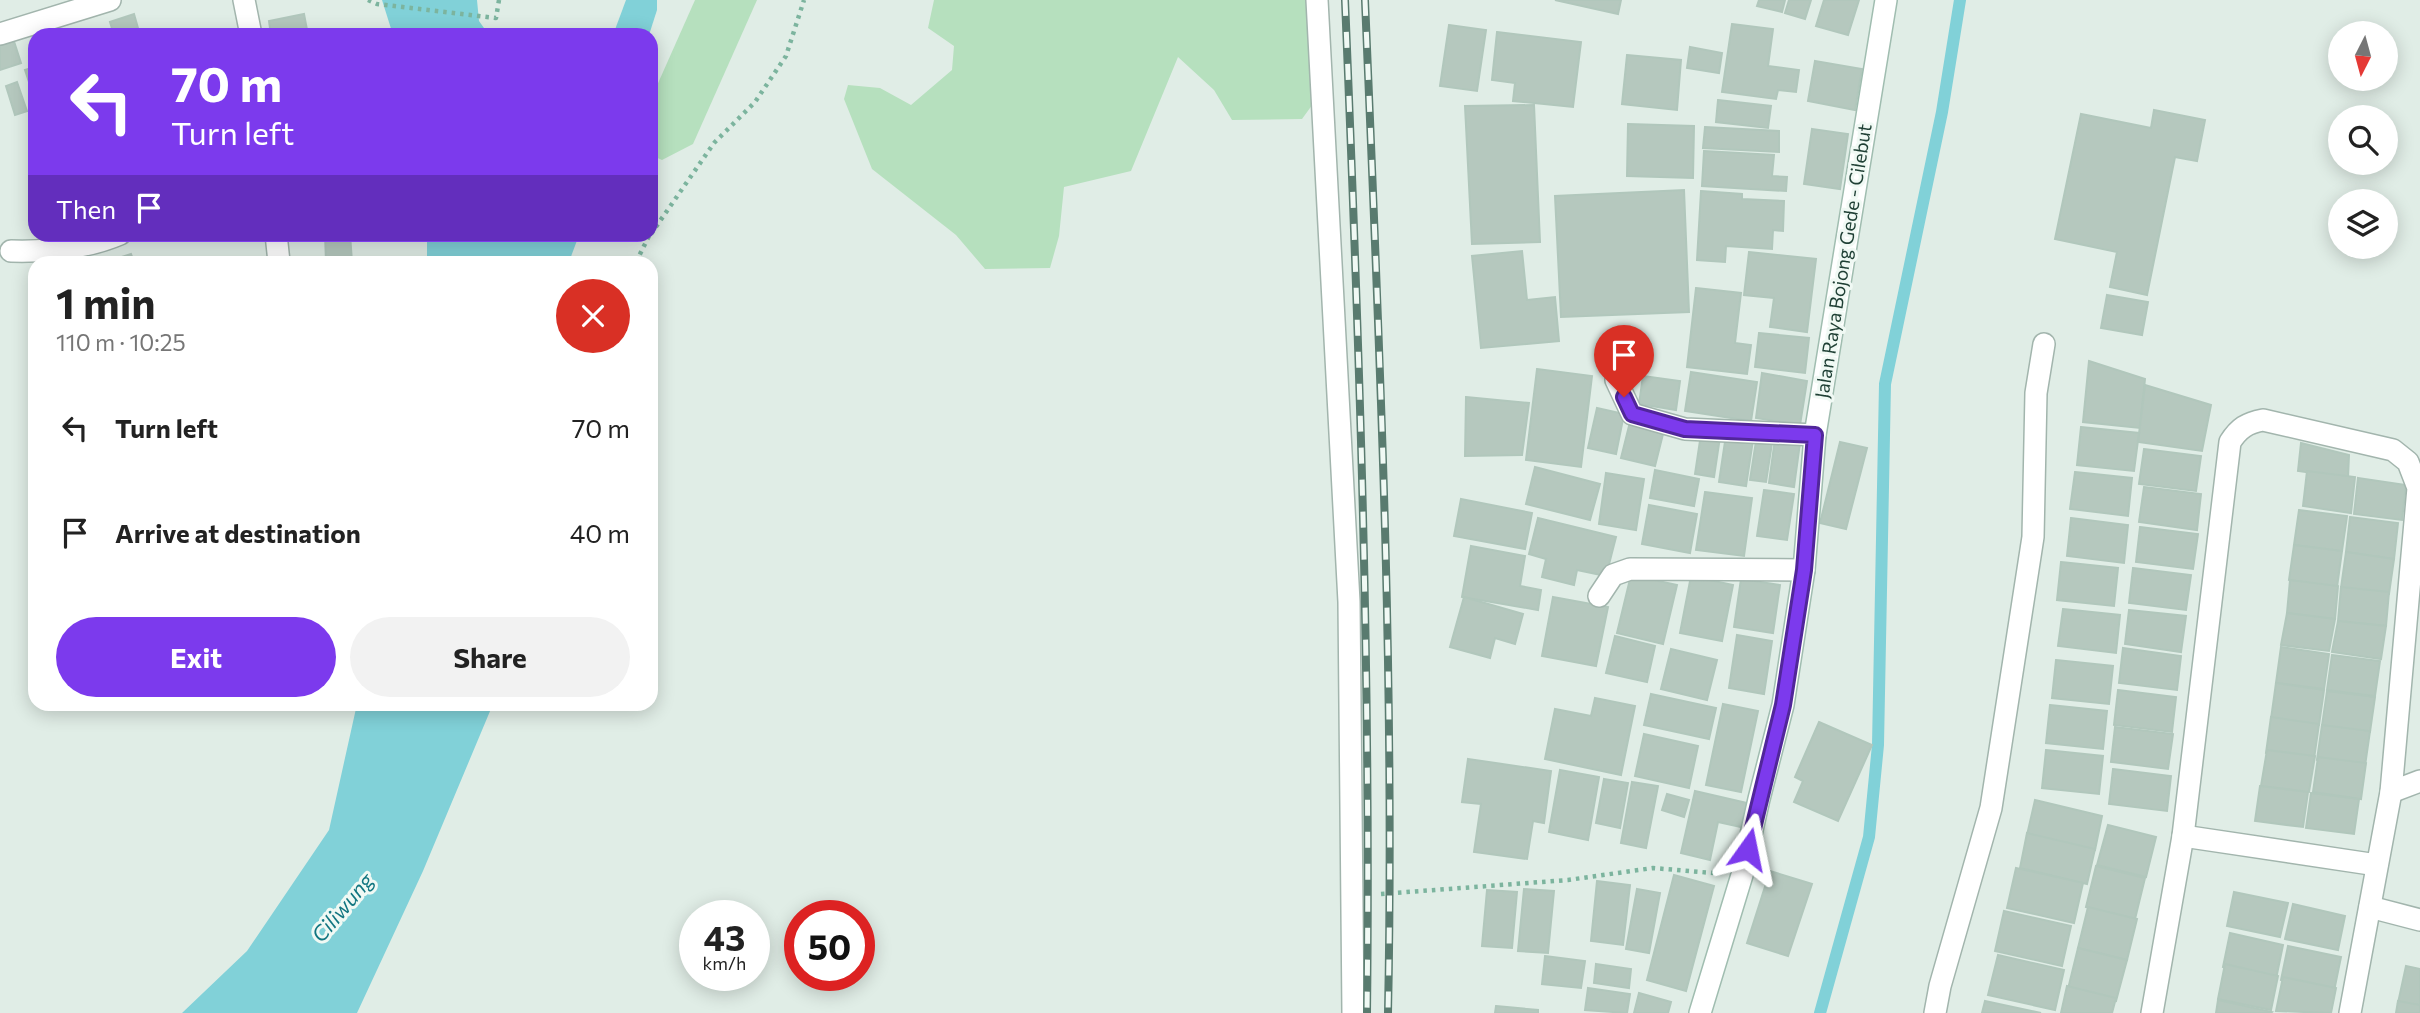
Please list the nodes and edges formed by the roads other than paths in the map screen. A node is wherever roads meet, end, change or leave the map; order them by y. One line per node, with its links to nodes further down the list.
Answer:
1 (110, 0): 6 (street)
2 (244, 0): 5 (street)
3 (1317, 0): 20 (street)
4 (1886, 0): 11 (street, Jalan Raya Bojong Gede - Cilebut)
5 (250, 28)
6 (0, 34)
7 (101, 242): 8 (street)
8 (10, 251)
9 (2044, 344): 22 (street)
10 (1616, 380): 11 (street)
11 (1815, 435): 12 (street, Jalan Raya Bojong Gede - Cilebut)
12 (1804, 570): 13 (street); 21 (street, Jalan Raya Bojong Gede - Cilebut)
13 (1599, 596)
14 (2420, 782): 15 (street)
15 (2391, 792): 16 (street); 17 (street)
16 (2183, 836): 17 (street); 23 (street)
17 (2377, 865): 18 (street)
18 (2370, 907): 19 (street); 24 (street)
19 (2420, 920)
20 (1353, 1013)
21 (1700, 1013)
22 (1935, 1013)
23 (2152, 1013)
24 (2350, 1013)

